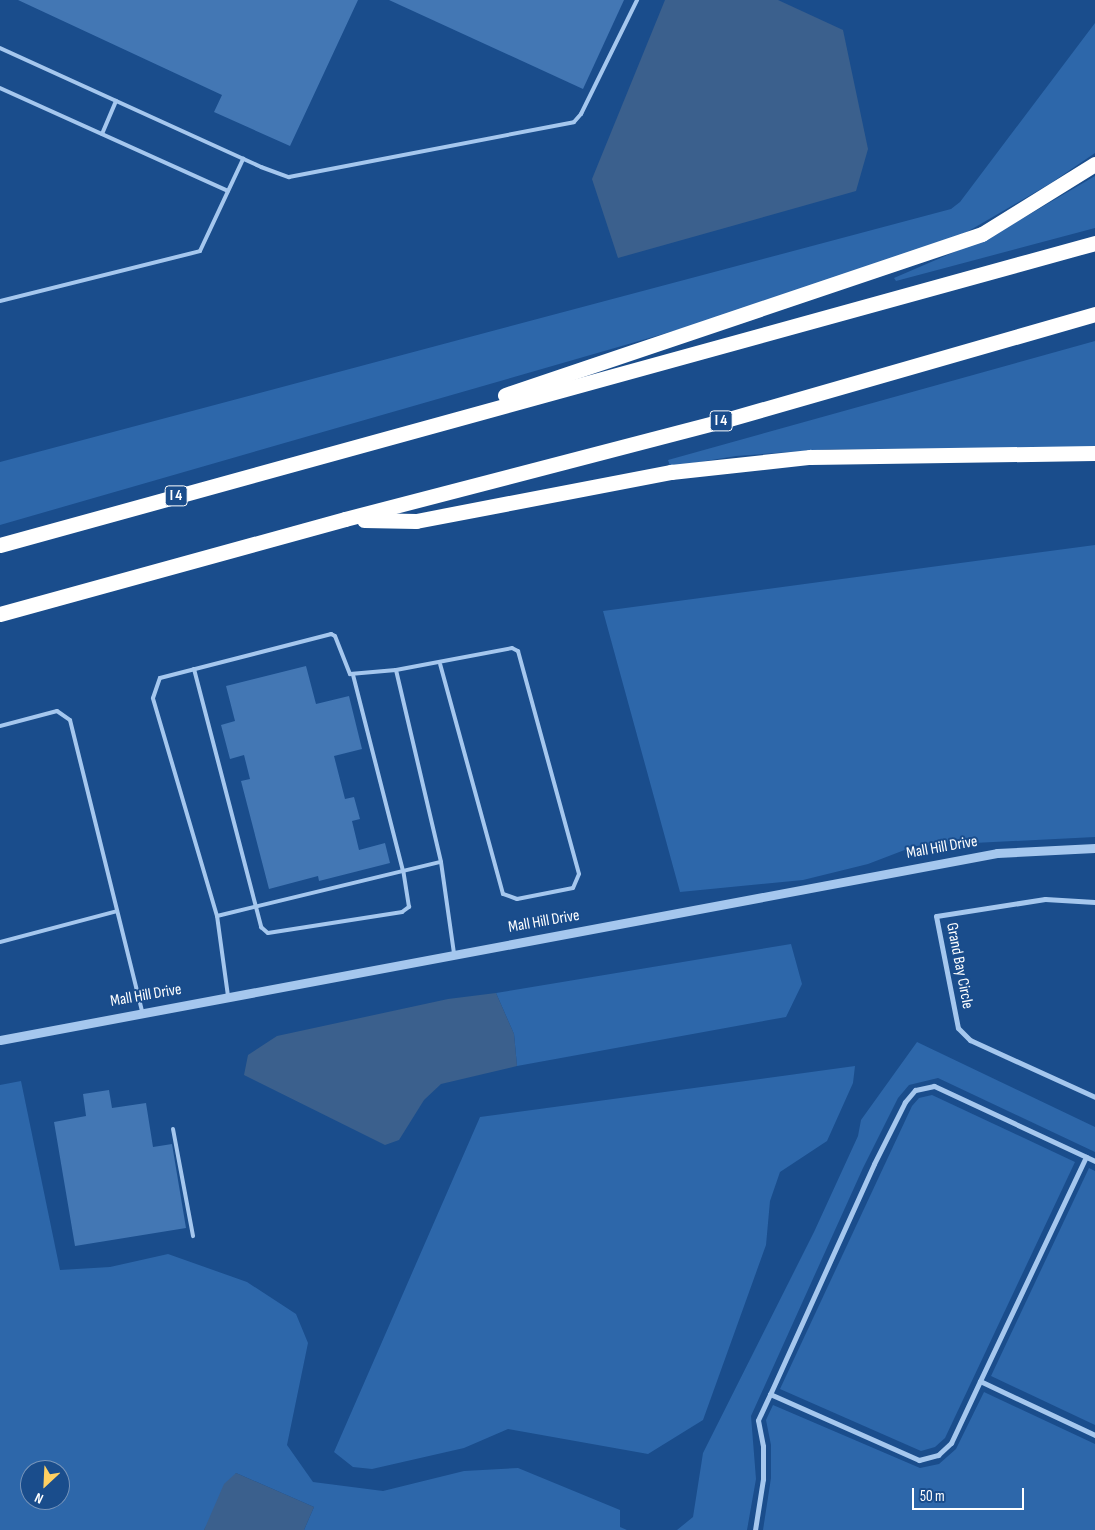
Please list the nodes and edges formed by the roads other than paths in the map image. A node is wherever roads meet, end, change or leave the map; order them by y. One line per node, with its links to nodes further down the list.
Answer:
1 (637, 0): 6 (lane)
2 (0, 48): 4 (lane)
3 (0, 88): 5 (lane)
4 (116, 101): 5 (lane); 6 (lane)
5 (102, 134): 8 (lane)
6 (243, 159): 8 (lane)
7 (1095, 164): 12 (highway)
8 (228, 191): 10 (lane)
9 (1095, 243): 12 (highway, I 4)
10 (0, 301)
11 (1095, 314): 14 (highway, I 4)
12 (352, 447): 15 (highway, I 4)
13 (1095, 453): 14 (highway)
14 (345, 519): 16 (highway, I 4)
15 (0, 545)
16 (0, 614)
17 (440, 664): 17 (lane); 19 (lane)
18 (194, 669): 20 (lane); 26 (lane); 28 (lane)
19 (396, 670): 20 (lane); 23 (lane)
20 (353, 674): 24 (lane)
21 (0, 726): 27 (lane)
22 (1095, 848): 30 (street, Mall Hill Drive)
23 (441, 862): 24 (lane); 30 (lane)
24 (403, 871): 26 (lane); 26 (lane)
25 (1095, 902): 34 (street, Grand Bay Circle)
26 (257, 906): 28 (lane)
27 (117, 911): 29 (lane); 32 (lane)
28 (217, 916): 31 (lane)
29 (0, 942)
30 (454, 954): 31 (street, Mall Hill Drive)
31 (228, 996): 32 (street, Mall Hill Drive)
32 (142, 1011): 33 (street, Mall Hill Drive)
33 (0, 1040)
34 (1095, 1097)
35 (173, 1129): 38 (lane)
36 (1086, 1157): 37 (street); 39 (street); 40 (street)
37 (1095, 1161)
38 (193, 1236)
39 (980, 1380): 40 (street); 41 (street)
40 (770, 1394): 42 (street)
41 (1095, 1435)
42 (755, 1530)

